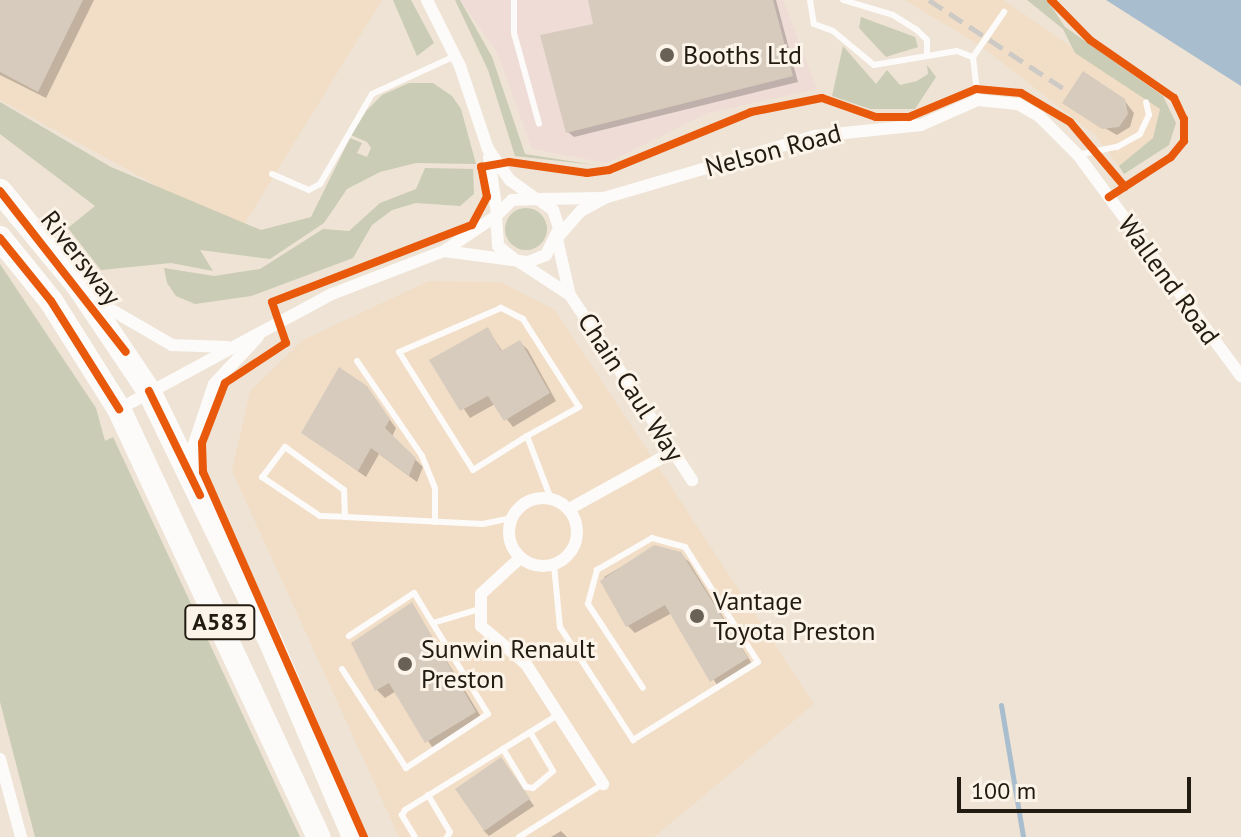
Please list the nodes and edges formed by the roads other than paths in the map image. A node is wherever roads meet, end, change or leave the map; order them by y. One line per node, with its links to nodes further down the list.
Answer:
1 (427, 0): 7 (street)
2 (514, 0): 12 (lane)
3 (810, 0): 6 (lane)
4 (843, 0): 6 (lane)
5 (1004, 12): 8 (lane)
6 (927, 54): 8 (lane)
7 (455, 56): 13 (street); 15 (lane)
8 (973, 57): 9 (lane)
9 (978, 100): 11 (street, Wallend Road); 14 (street, Wallend Road)
10 (1146, 102): 14 (lane)
11 (944, 114): 18 (street, Nelson Road)
12 (539, 124)
13 (488, 149): 17 (street); 19 (street)
14 (1078, 155): 29 (street, Wallend Road)
15 (272, 174)
16 (0, 191): 24 (highway, Riversway / A583)
17 (535, 198): 18 (street, Nelson Road); 19 (street); 21 (street)
18 (604, 198): 21 (street, Nelson Road)
19 (497, 215): 22 (street); 23 (street)
20 (0, 238): 30 (highway, Riversway / A583)
21 (558, 238): 23 (street); 25 (street, Chain Caul Way)
22 (444, 251): 23 (street); 26 (street)
23 (516, 260): 25 (street, Chain Caul Way)
24 (79, 287): 27 (street); 30 (highway, Riversway / A583)
25 (570, 295): 32 (street, Chain Caul Way)
26 (266, 329): 27 (street); 34 (street)
27 (229, 347): 30 (street)
28 (357, 361): 39 (lane)
29 (1241, 376)
30 (135, 399): 34 (highway, Riversway / A583); 54 (highway, Riversway / A583)
31 (527, 436): 31 (lane); 35 (lane)
32 (674, 451): 33 (street, Chain Caul Way); 36 (street)
33 (692, 480)
34 (201, 498): 55 (highway, Riversway / A583)
35 (551, 499): 36 (street); 38 (street)
36 (569, 509): 41 (street)
37 (345, 517): 37 (lane); 39 (lane)
38 (512, 518): 39 (lane); 40 (street)
39 (435, 522)
40 (520, 558): 41 (street); 42 (street)
41 (554, 565): 46 (lane)
42 (479, 609): 43 (lane); 47 (street)
43 (433, 623): 44 (lane); 45 (lane)
44 (349, 636)
45 (342, 669)
46 (643, 688)
47 (559, 714): 48 (lane); 51 (street)
48 (530, 732): 49 (lane); 49 (lane)
49 (503, 749): 52 (lane)
50 (0, 759): 53 (street)
51 (603, 784): 58 (lane)
52 (428, 795): 56 (lane); 57 (lane)
53 (21, 837)
54 (319, 837)
55 (354, 837)
56 (415, 837)
57 (447, 837)
58 (519, 837)

